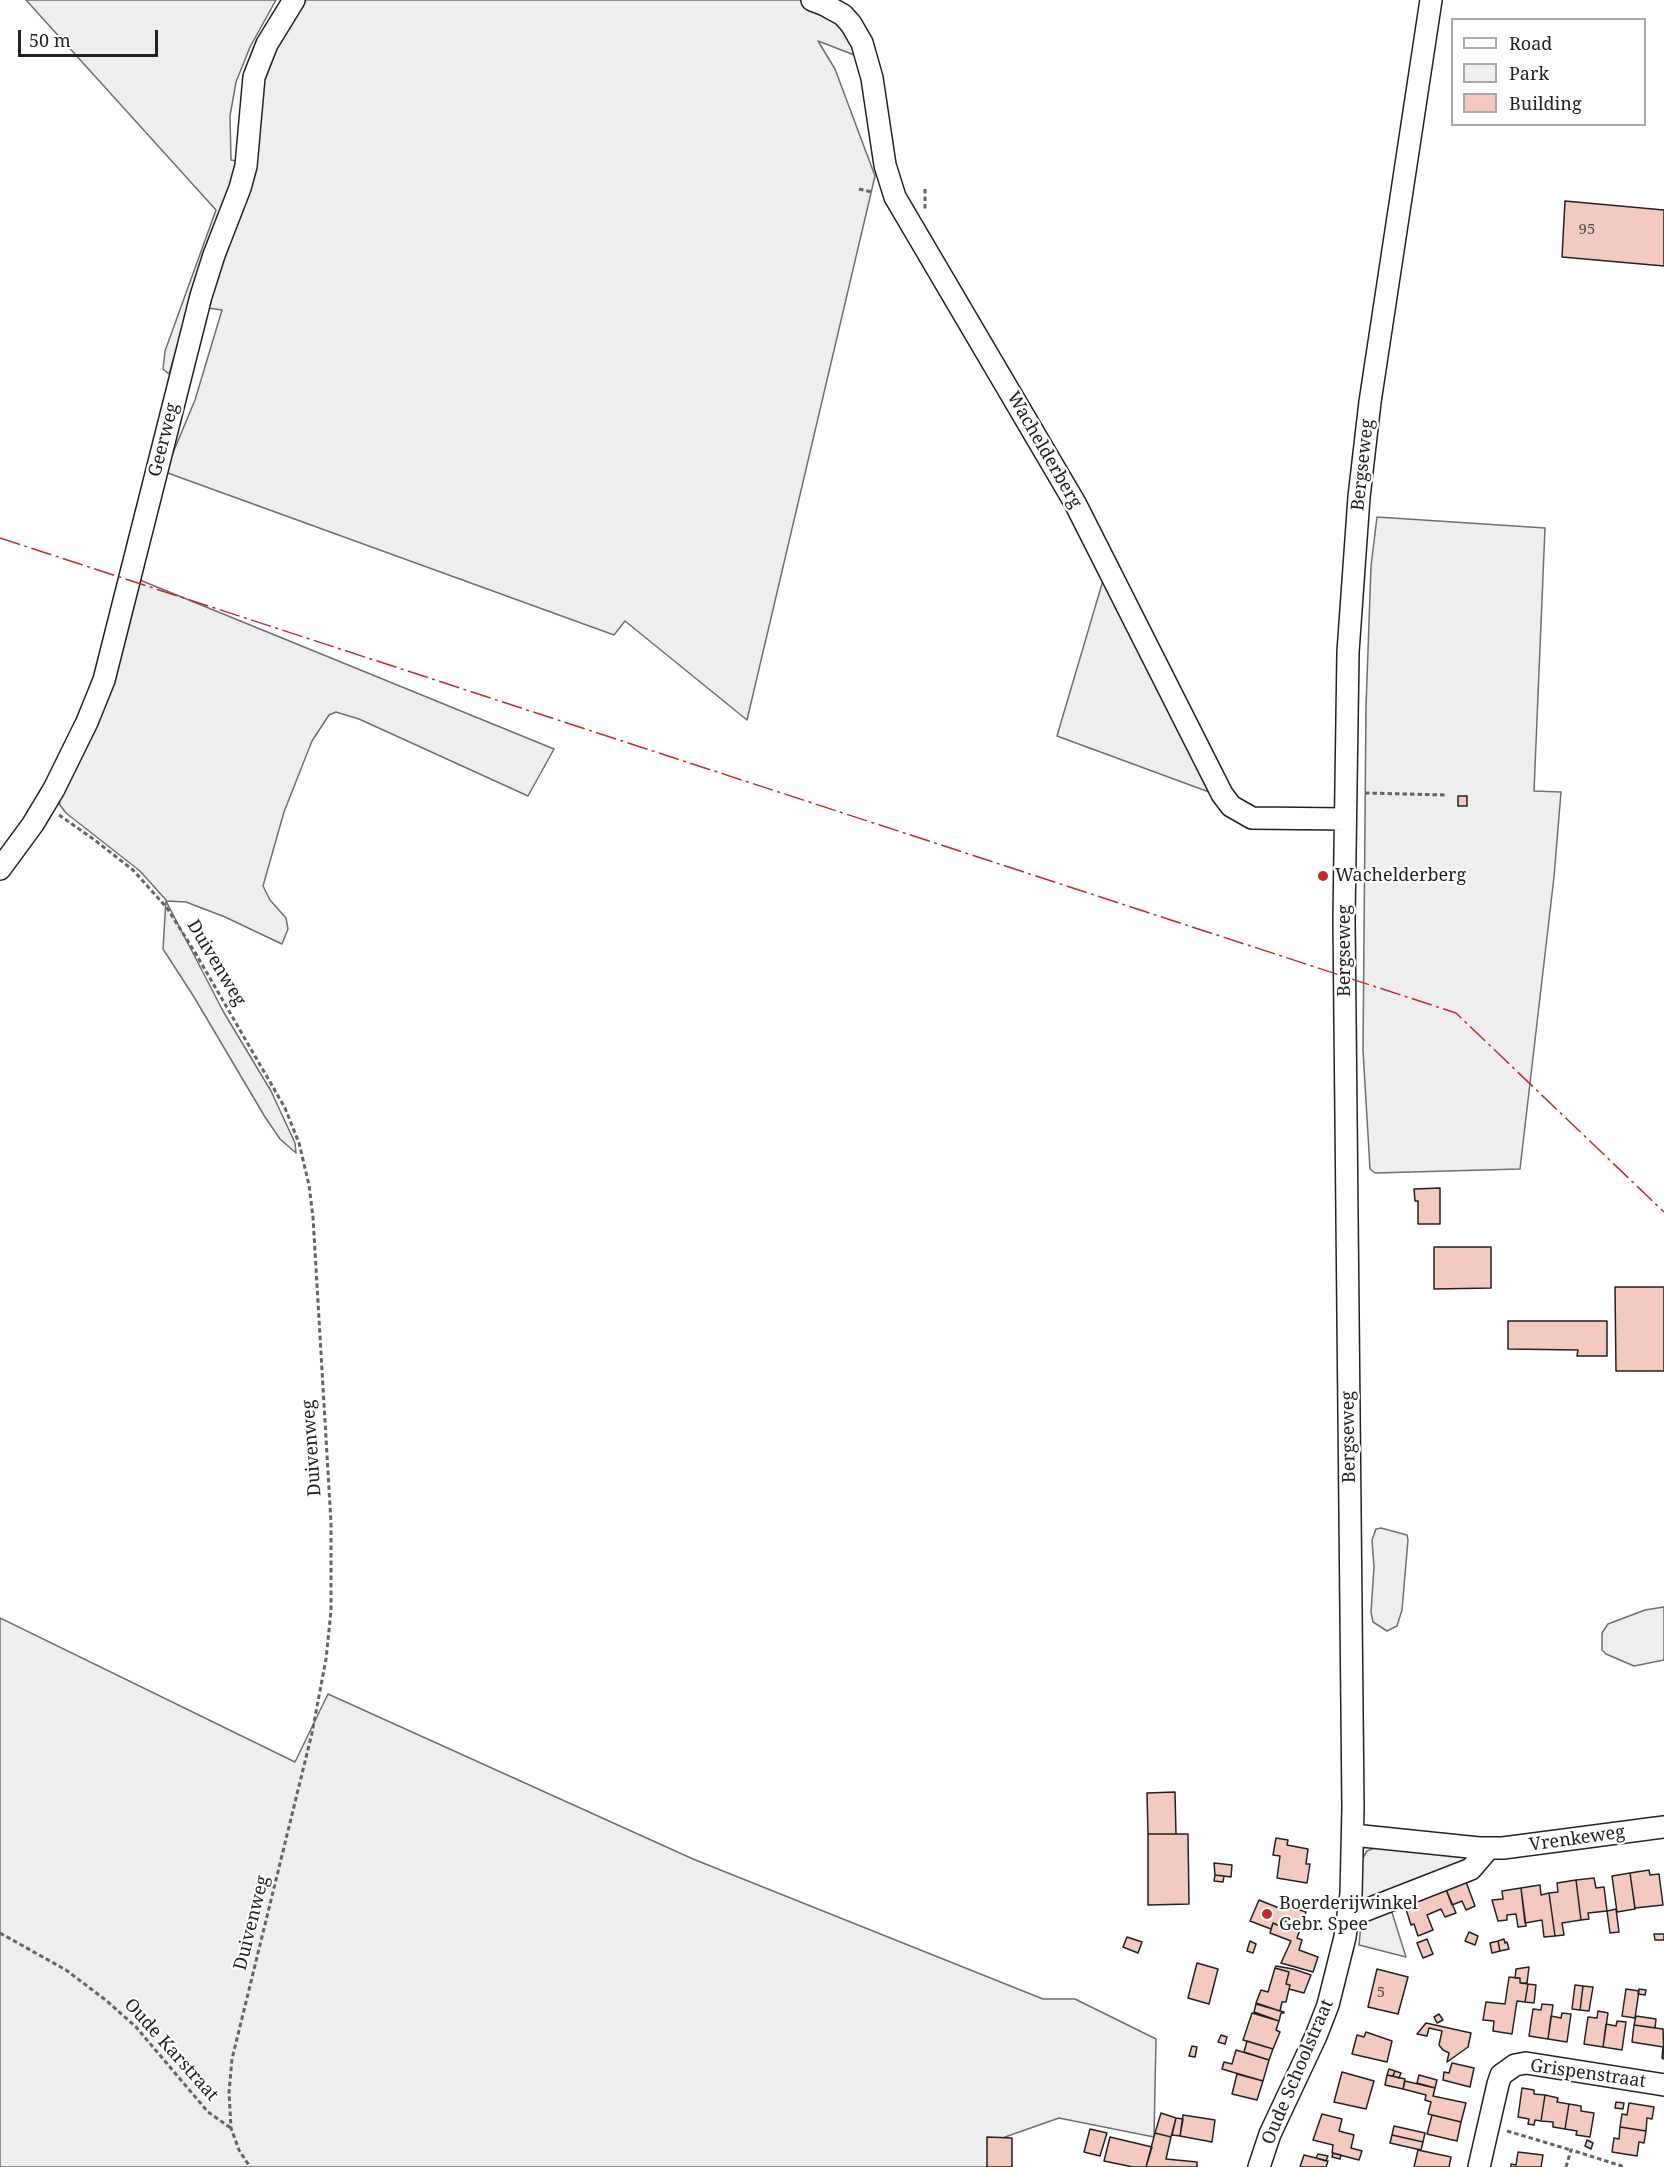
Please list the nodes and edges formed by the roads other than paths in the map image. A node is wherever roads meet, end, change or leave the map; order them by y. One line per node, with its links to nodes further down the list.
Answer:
1 (294, 0): 5 (street, Geerweg)
2 (812, 0): 4 (street, Wachelderberg)
3 (1431, 0): 4 (street, Bergseweg)
4 (1345, 819): 7 (street, Bergseweg)
5 (0, 869)
6 (1664, 1827): 8 (street, Vrenkeweg)
7 (1353, 1835): 8 (street, Vrenkeweg); 9 (street, Oude Schoolstraat)
8 (1489, 1848): 9 (street)
9 (1348, 1917): 11 (street, Oude Schoolstraat)
10 (1664, 2085): 12 (street, Grispenstraat)
11 (1259, 2167)
12 (1479, 2167)

